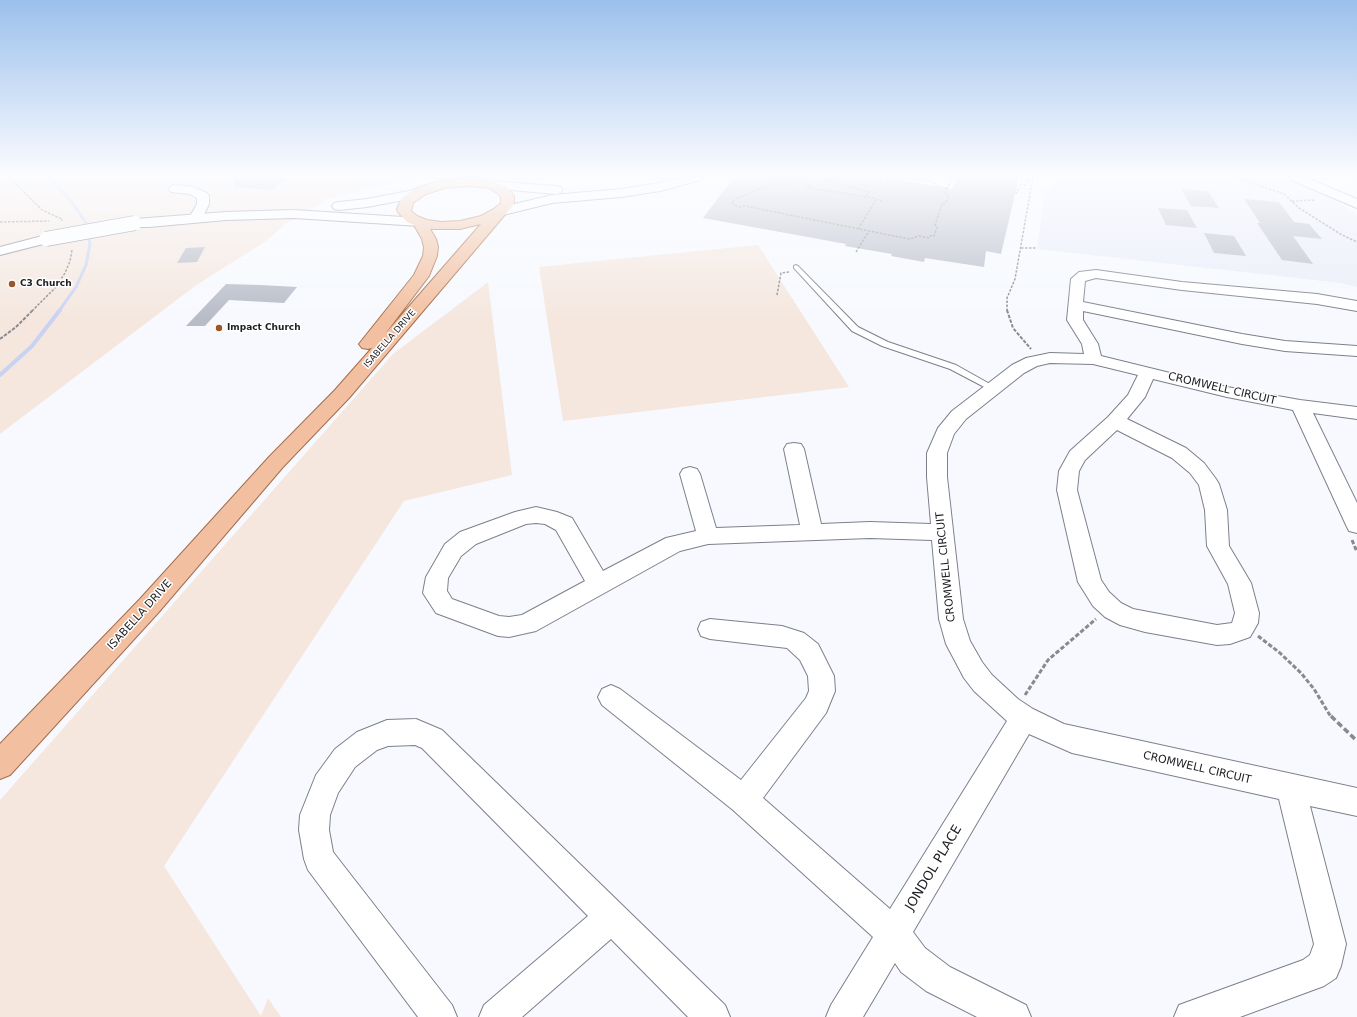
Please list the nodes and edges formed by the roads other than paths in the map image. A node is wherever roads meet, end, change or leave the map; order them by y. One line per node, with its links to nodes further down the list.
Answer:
1 (127, 224): 6 (street, bridge)
2 (421, 224): 18 (main road, ISABELLA DRIVE)
3 (432, 224): 4 (main road)
4 (463, 224)
5 (488, 224): 18 (main road, ISABELLA DRIVE)
6 (0, 251)
7 (797, 268): 13 (lane)
8 (1075, 305): 9 (street); 10 (street); 11 (street)
9 (1357, 306)
10 (1357, 351)
11 (1093, 359): 12 (street, CROMWELL CIRCUIT); 13 (street, CROMWELL CIRCUIT)
12 (1148, 372): 14 (street, CROMWELL CIRCUIT); 16 (street)
13 (993, 388): 22 (street, CROMWELL CIRCUIT)
14 (1300, 406): 15 (street, CROMWELL CIRCUIT); 20 (street)
15 (1357, 413)
16 (1115, 421): 16 (street)
17 (794, 449): 21 (street)
18 (276, 462): 28 (main road, ISABELLA DRIVE)
19 (690, 474): 23 (street)
20 (1354, 531)
21 (812, 532): 22 (street); 23 (street)
22 (942, 532): 27 (street, CROMWELL CIRCUIT)
23 (708, 536): 24 (street)
24 (600, 584): 24 (street)
25 (710, 629): 30 (street)
26 (611, 697): 30 (street)
27 (1020, 715): 29 (street, CROMWELL CIRCUIT); 33 (street, JONDOL PLACE)
28 (0, 765)
29 (1291, 789): 31 (street, CROMWELL CIRCUIT); 39 (street)
30 (743, 800): 33 (street)
31 (1357, 802)
32 (612, 917): 34 (street); 35 (street); 36 (street)
33 (894, 934): 37 (street, JONDOL PLACE); 38 (street)
34 (440, 1017)
35 (496, 1017)
36 (713, 1017)
37 (843, 1017)
38 (1014, 1017)
39 (1191, 1017)

